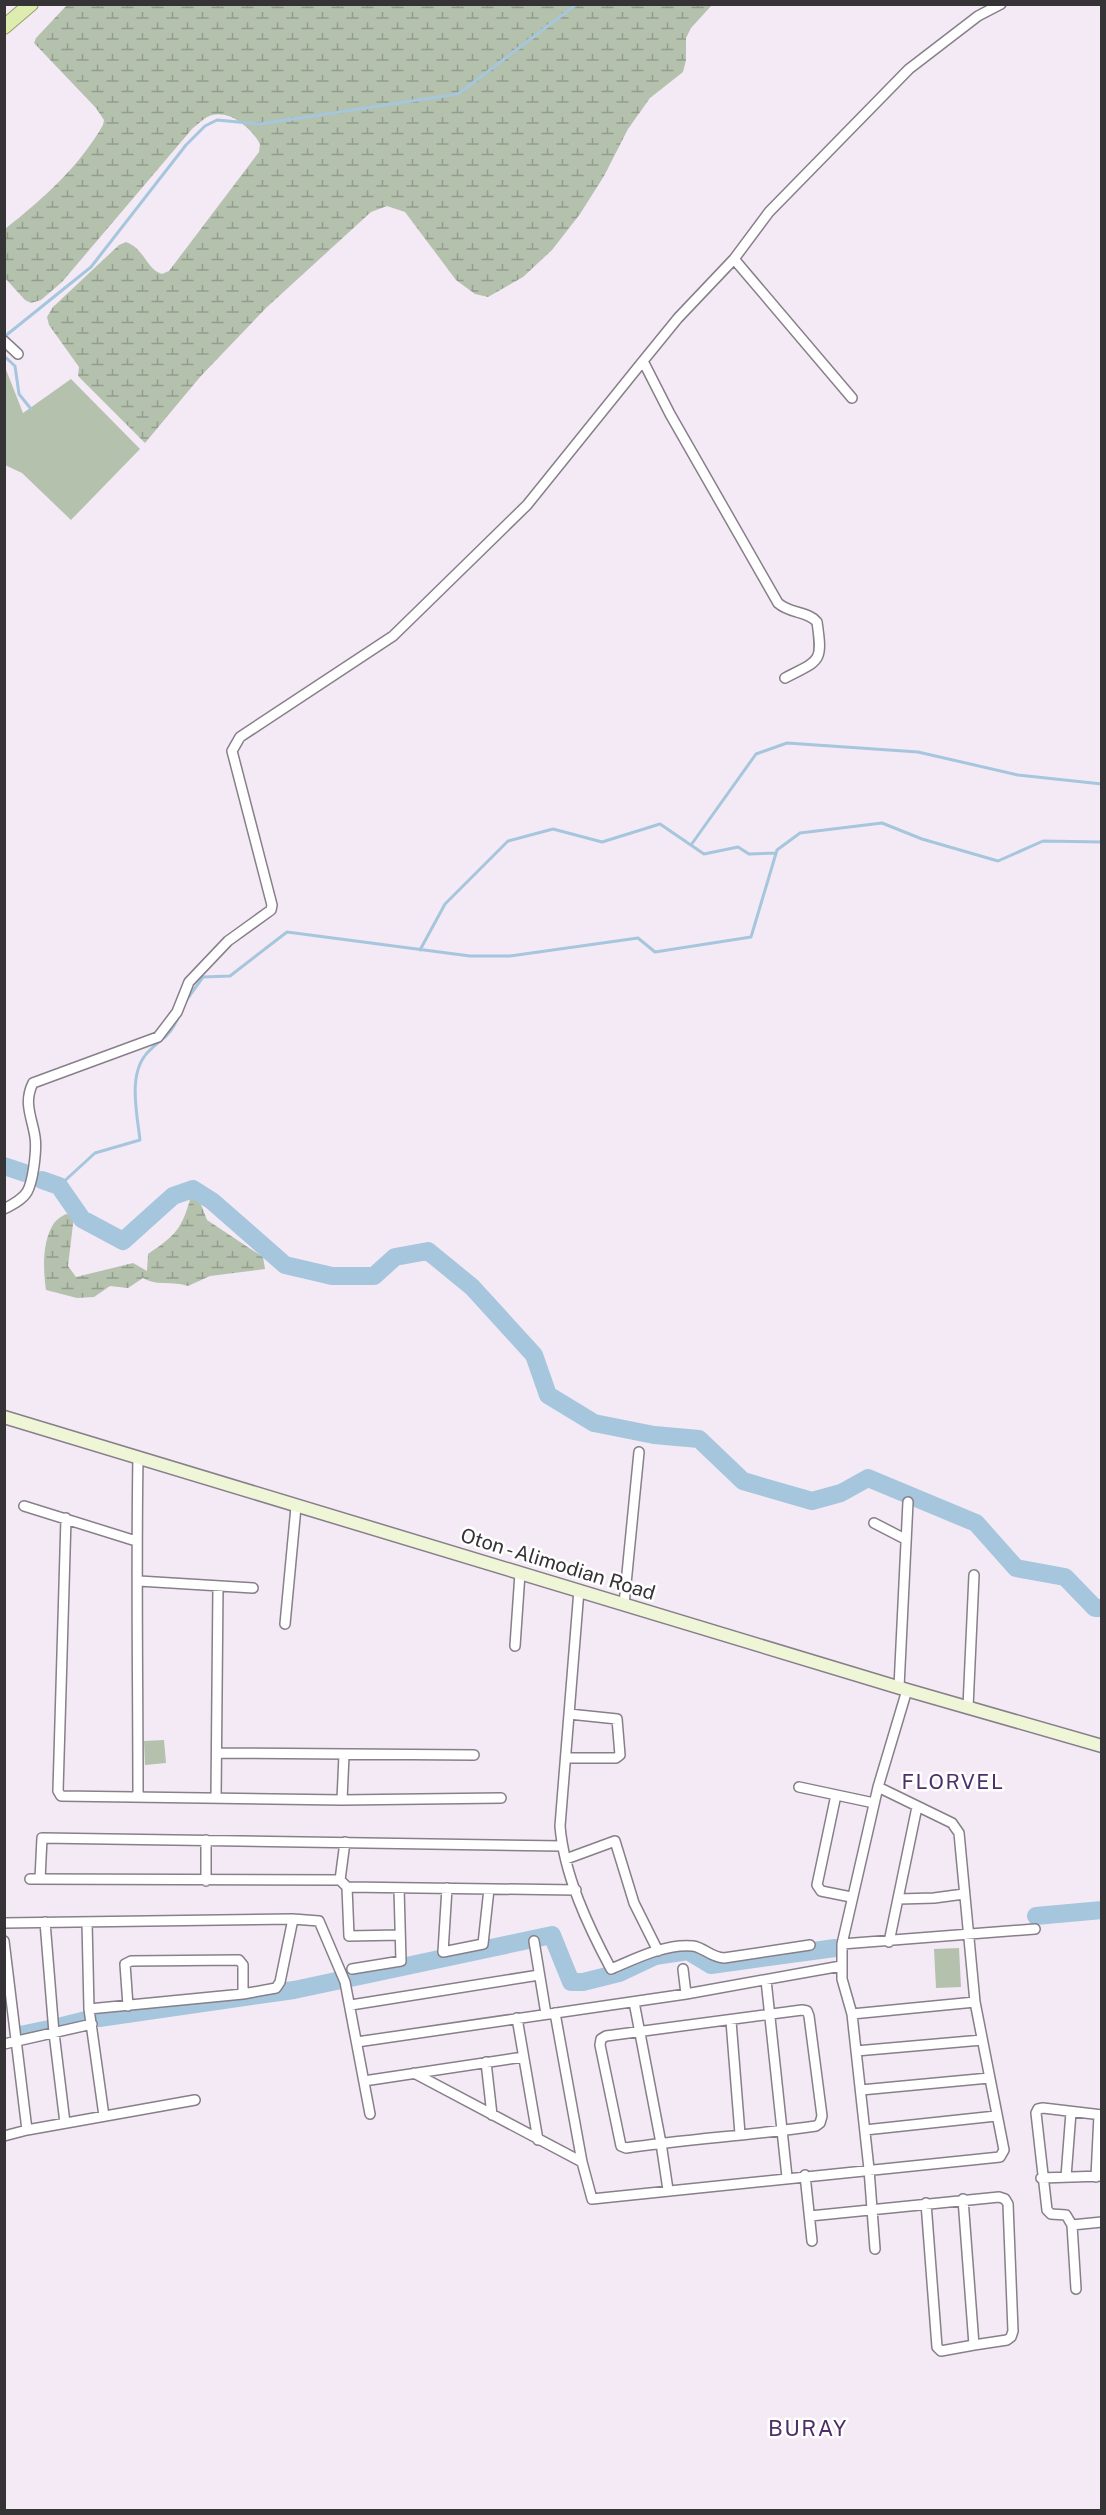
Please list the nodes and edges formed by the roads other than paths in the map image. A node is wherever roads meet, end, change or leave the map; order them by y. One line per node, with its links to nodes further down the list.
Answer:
1 (31, 4): 3 (main road)
2 (1001, 4): 4 (street)
3 (4, 27)
4 (734, 259): 7 (street); 8 (street)
5 (4, 341): 6 (street)
6 (18, 354)
7 (643, 361): 9 (street); 10 (street)
8 (852, 398)
9 (785, 678)
10 (4, 1209)
11 (4, 1417): 13 (main road, Oton - Alimodian Road)
12 (639, 1452): 27 (street)
13 (138, 1457): 16 (main road, Oton - Alimodian Road); 20 (street)
14 (908, 1502): 19 (street)
15 (24, 1506): 17 (street)
16 (296, 1506): 21 (main road, Oton - Alimodian Road); 28 (street)
17 (66, 1518): 20 (street); 41 (street)
18 (874, 1523): 19 (street)
19 (905, 1539): 30 (street)
20 (136, 1541): 23 (street)
21 (520, 1573): 26 (main road, Oton - Alimodian Road); 29 (street)
22 (974, 1575): 31 (street)
23 (139, 1581): 24 (street); 41 (street)
24 (219, 1586): 25 (street); 34 (street)
25 (253, 1587)
26 (579, 1590): 27 (main road, Oton - Alimodian Road); 32 (street)
27 (624, 1604): 30 (main road, Oton - Alimodian Road)
28 (285, 1624)
29 (515, 1646)
30 (903, 1688): 31 (main road, Oton - Alimodian Road); 39 (street)
31 (968, 1707): 33 (main road, Oton - Alimodian Road)
32 (569, 1714): 37 (street); 37 (street)
33 (1101, 1746)
34 (217, 1753): 35 (street); 42 (street)
35 (344, 1755): 36 (street); 44 (street)
36 (474, 1755)
37 (566, 1758): 49 (street)
38 (800, 1786): 40 (street)
39 (878, 1787): 45 (street); 46 (street)
40 (836, 1795): 45 (street); 58 (street)
41 (138, 1797): 42 (street)
42 (216, 1798): 44 (street)
43 (501, 1798): 44 (street)
44 (342, 1800)
45 (874, 1803): 58 (street)
46 (917, 1807): 57 (street); 59 (street)
47 (206, 1840): 48 (street); 51 (street); 51 (street)
48 (345, 1842): 49 (street); 52 (street)
49 (562, 1846): 50 (street)
50 (566, 1858): 56 (street); 72 (street)
51 (206, 1881): 52 (street)
52 (344, 1883): 53 (street); 65 (street)
53 (399, 1888): 54 (street); 65 (street)
54 (447, 1888): 55 (street); 55 (street)
55 (489, 1889): 56 (street)
56 (576, 1890): 72 (street)
57 (964, 1894): 59 (street); 66 (street)
58 (851, 1897): 70 (street)
59 (898, 1899): 69 (street)
60 (293, 1919): 62 (street); 75 (street); 78 (street)
61 (45, 1922): 62 (street); 63 (street); 92 (street)
62 (87, 1922): 84 (street)
63 (4, 1923)
64 (1035, 1929): 66 (street)
65 (400, 1935): 75 (street)
66 (968, 1935): 69 (street); 81 (street)
67 (4, 1941): 94 (street)
68 (534, 1941): 76 (street)
69 (889, 1942): 70 (street)
70 (842, 1944): 73 (street)
71 (810, 1945): 72 (street)
72 (658, 1951)
73 (841, 1966): 77 (street); 86 (street)
74 (683, 1970): 79 (street)
75 (347, 1975): 82 (street)
76 (539, 1975): 82 (street); 85 (street)
77 (766, 1980): 79 (street); 87 (street)
78 (243, 1994): 83 (street); 83 (street)
79 (686, 1994): 80 (street)
80 (634, 2002): 85 (street); 91 (street)
81 (975, 2002): 86 (street); 93 (street)
82 (351, 2005): 95 (street)
83 (128, 2006): 84 (street)
84 (89, 2009): 90 (street)
85 (550, 2013): 88 (street); 119 (street)
86 (852, 2014): 97 (street)
87 (771, 2016): 89 (street); 114 (street); 114 (street)
88 (517, 2018): 95 (street); 98 (street)
89 (731, 2021): 91 (street); 115 (street)
90 (93, 2024): 92 (street); 109 (street)
91 (640, 2032): 118 (street); 118 (street)
92 (54, 2033): 94 (street); 111 (street)
93 (982, 2040): 97 (street); 101 (street)
94 (16, 2042): 96 (street); 112 (street)
95 (357, 2042): 102 (street)
96 (4, 2044)
97 (856, 2051): 103 (street)
98 (523, 2057): 99 (street); 117 (street)
99 (486, 2062): 100 (street); 107 (street)
100 (414, 2073): 102 (street); 107 (street)
101 (989, 2078): 103 (street); 110 (street)
102 (364, 2081): 106 (street)
103 (861, 2090): 113 (street)
104 (195, 2100): 109 (street)
105 (1071, 2112): 108 (street); 123 (street); 125 (street)
106 (370, 2114)
107 (492, 2115): 117 (street)
108 (1100, 2115): 124 (street)
109 (104, 2116): 111 (street)
110 (996, 2116): 113 (street); 120 (street)
111 (65, 2123): 112 (street)
112 (27, 2130): 116 (street)
113 (865, 2130): 120 (street)
114 (782, 2131): 115 (street); 122 (street)
115 (740, 2134): 118 (street)
116 (4, 2136)
117 (538, 2140): 119 (street)
118 (661, 2143): 126 (street)
119 (582, 2162): 126 (street)
120 (869, 2169): 121 (street); 129 (street)
121 (805, 2175): 122 (street); 130 (street)
122 (787, 2177): 126 (street)
123 (1066, 2177): 124 (street); 125 (street)
124 (1099, 2177)
125 (1041, 2178): 132 (street)
126 (668, 2190)
127 (963, 2199): 128 (street); 136 (street); 136 (street)
128 (926, 2203): 129 (street); 136 (street)
129 (872, 2209): 130 (street); 134 (street)
130 (810, 2216): 133 (street)
131 (1101, 2222): 132 (street)
132 (1072, 2225): 135 (street)
133 (812, 2241)
134 (875, 2249)
135 (1076, 2289)
136 (974, 2345)

